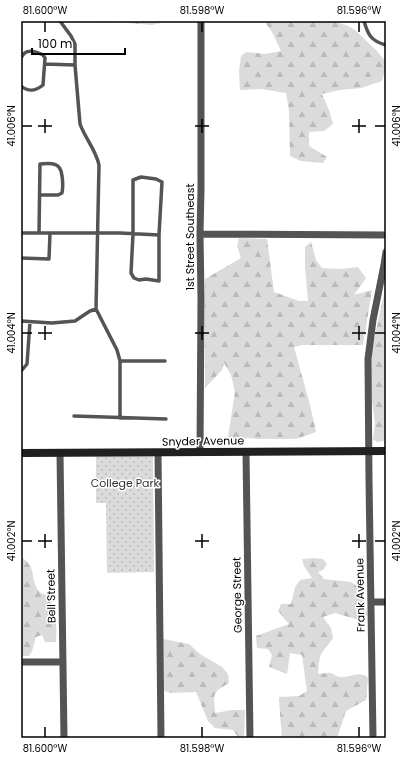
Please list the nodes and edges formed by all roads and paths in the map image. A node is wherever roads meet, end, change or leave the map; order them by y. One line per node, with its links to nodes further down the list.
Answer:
1 (60, 21): 7 (lane)
2 (201, 21): 15 (street, 1st Street Southeast)
3 (364, 21): 4 (lane)
4 (386, 45)
5 (21, 58): 6 (lane)
6 (45, 64): 7 (lane); 8 (lane)
7 (75, 65): 13 (lane)
8 (21, 86)
9 (40, 195): 9 (lane); 11 (lane)
10 (21, 233): 11 (lane)
11 (39, 233): 12 (lane)
12 (50, 233): 13 (lane); 19 (lane)
13 (98, 233): 14 (lane); 20 (lane)
14 (133, 234): 16 (lane); 16 (lane); 16 (lane)
15 (200, 234): 17 (street); 31 (street, 1st Street Southeast)
16 (160, 235)
17 (386, 235)
18 (386, 252): 29 (street, Frank Avenue)
19 (21, 258)
20 (96, 309): 22 (lane); 23 (lane)
21 (21, 321): 22 (lane)
22 (30, 322): 25 (lane)
23 (120, 361): 24 (lane); 27 (lane)
24 (165, 361)
25 (21, 370)
26 (74, 416): 27 (lane)
27 (120, 418): 28 (lane)
28 (166, 419)
29 (368, 451): 30 (main road, Snyder Avenue); 32 (main road, Snyder Avenue); 36 (street, Frank Avenue)
30 (386, 451)
31 (200, 452): 32 (main road, Snyder Avenue); 35 (main road, Snyder Avenue)
32 (246, 452): 42 (street, George Street)
33 (21, 453): 34 (main road, Snyder Avenue)
34 (60, 453): 35 (main road, Snyder Avenue); 39 (street, Bell Street)
35 (158, 453): 40 (street)
36 (371, 602): 37 (street); 43 (street, Frank Avenue)
37 (386, 602)
38 (21, 662): 39 (street)
39 (63, 662): 41 (street, Bell Street)
40 (161, 735)
41 (64, 738)
42 (250, 738)
43 (373, 738)

